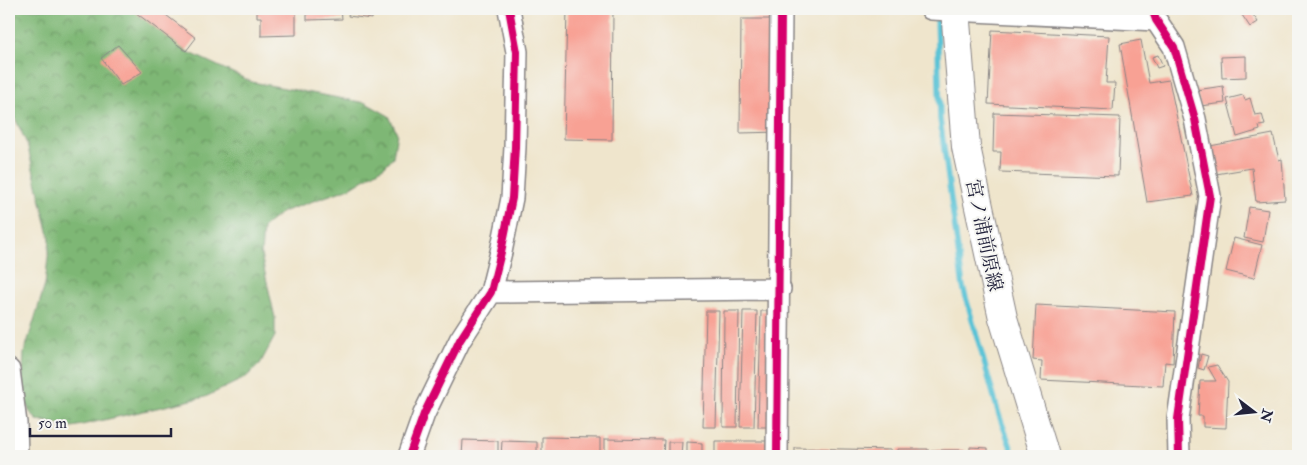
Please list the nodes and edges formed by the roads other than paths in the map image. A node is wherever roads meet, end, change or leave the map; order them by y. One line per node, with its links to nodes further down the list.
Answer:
1 (509, 9): 6 (street)
2 (782, 9): 5 (street)
3 (947, 9): 4 (street); 11 (main road, 宮ノ浦前原線)
4 (1154, 14): 12 (street)
5 (780, 289): 6 (street); 10 (street)
6 (490, 292): 9 (street)
7 (9, 370): 8 (street)
8 (17, 456)
9 (409, 456)
10 (777, 456)
11 (1045, 456)
12 (1179, 456)

